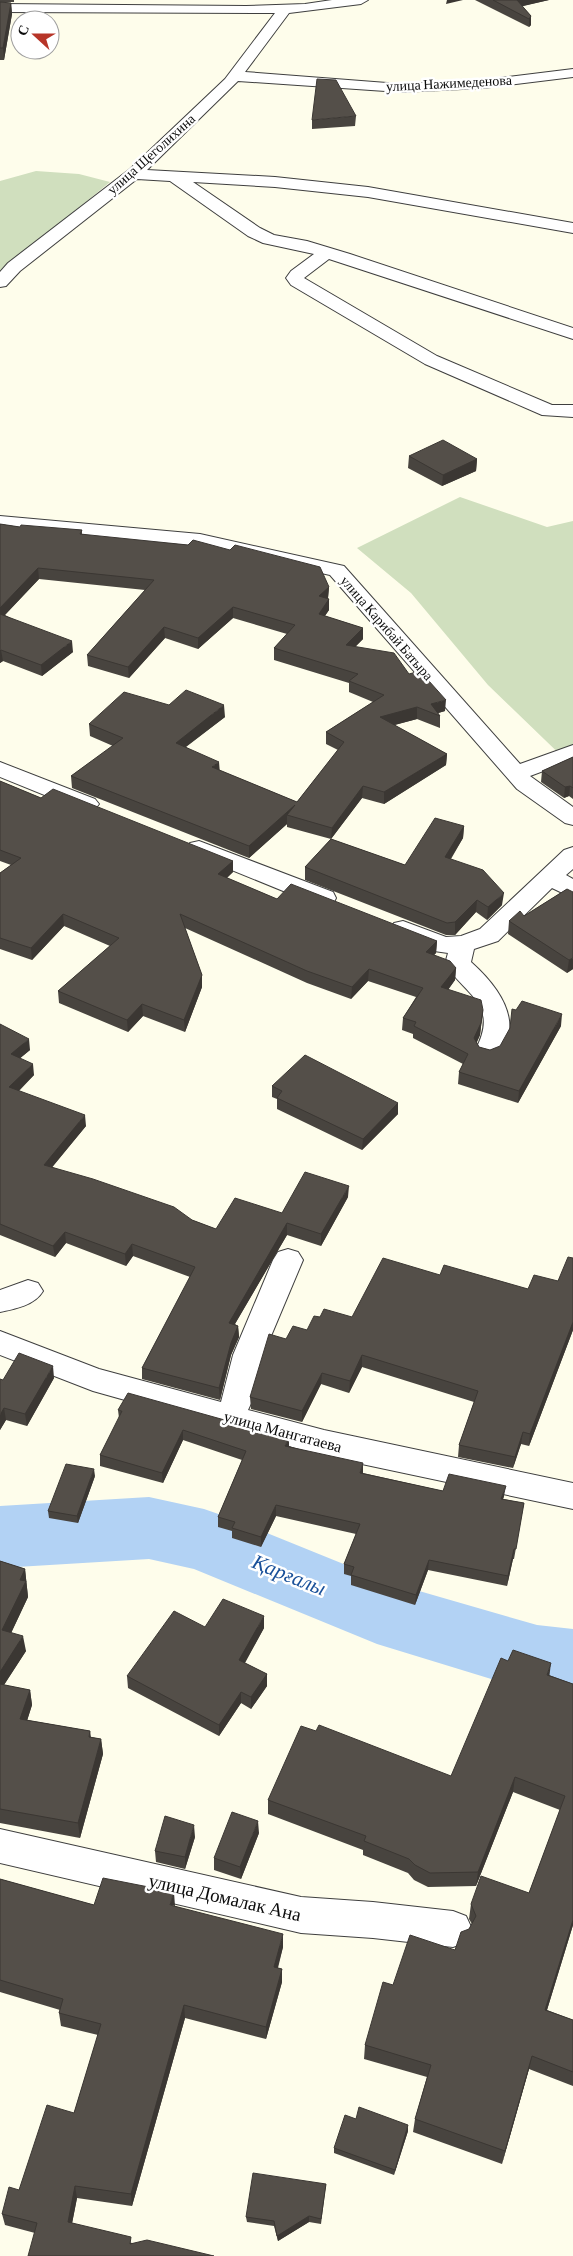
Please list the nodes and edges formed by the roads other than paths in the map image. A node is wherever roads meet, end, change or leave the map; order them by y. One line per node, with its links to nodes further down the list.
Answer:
1 (361, 0): 2 (street)
2 (325, 3): 4 (street)
3 (0, 8): 4 (street)
4 (285, 9): 6 (street, улица Щеголихина)
5 (573, 73): 6 (street, улица Нажимеденова)
6 (234, 76): 7 (street, улица Щеголихина)
7 (134, 174): 8 (street); 13 (street, улица Щеголихина)
8 (174, 176): 9 (street); 12 (street)
9 (399, 198): 10 (street); 11 (street)
10 (573, 228)
11 (539, 239)
12 (326, 253): 14 (street); 15 (street)
13 (0, 282)
14 (573, 334)
15 (573, 411)
16 (0, 522): 19 (street, улица Карибай Батыра)
17 (573, 752): 19 (street)
18 (0, 770): 20 (street)
19 (517, 773): 21 (street, улица Карибай Батыра)
20 (111, 813)
21 (573, 818)
22 (175, 839): 26 (street)
23 (573, 855): 24 (street)
24 (551, 876): 25 (street); 28 (street)
25 (573, 890)
26 (346, 907)
27 (381, 920): 28 (street)
28 (463, 944): 29 (street)
29 (488, 1051)
30 (288, 1260): 34 (street)
31 (28, 1291): 32 (street)
32 (0, 1301)
33 (0, 1344): 34 (street, улица Мангатаева)
34 (228, 1417): 35 (street, улица Мангатаева)
35 (573, 1496)
36 (0, 1846): 37 (street, улица Домалак Ана)
37 (453, 1929)

